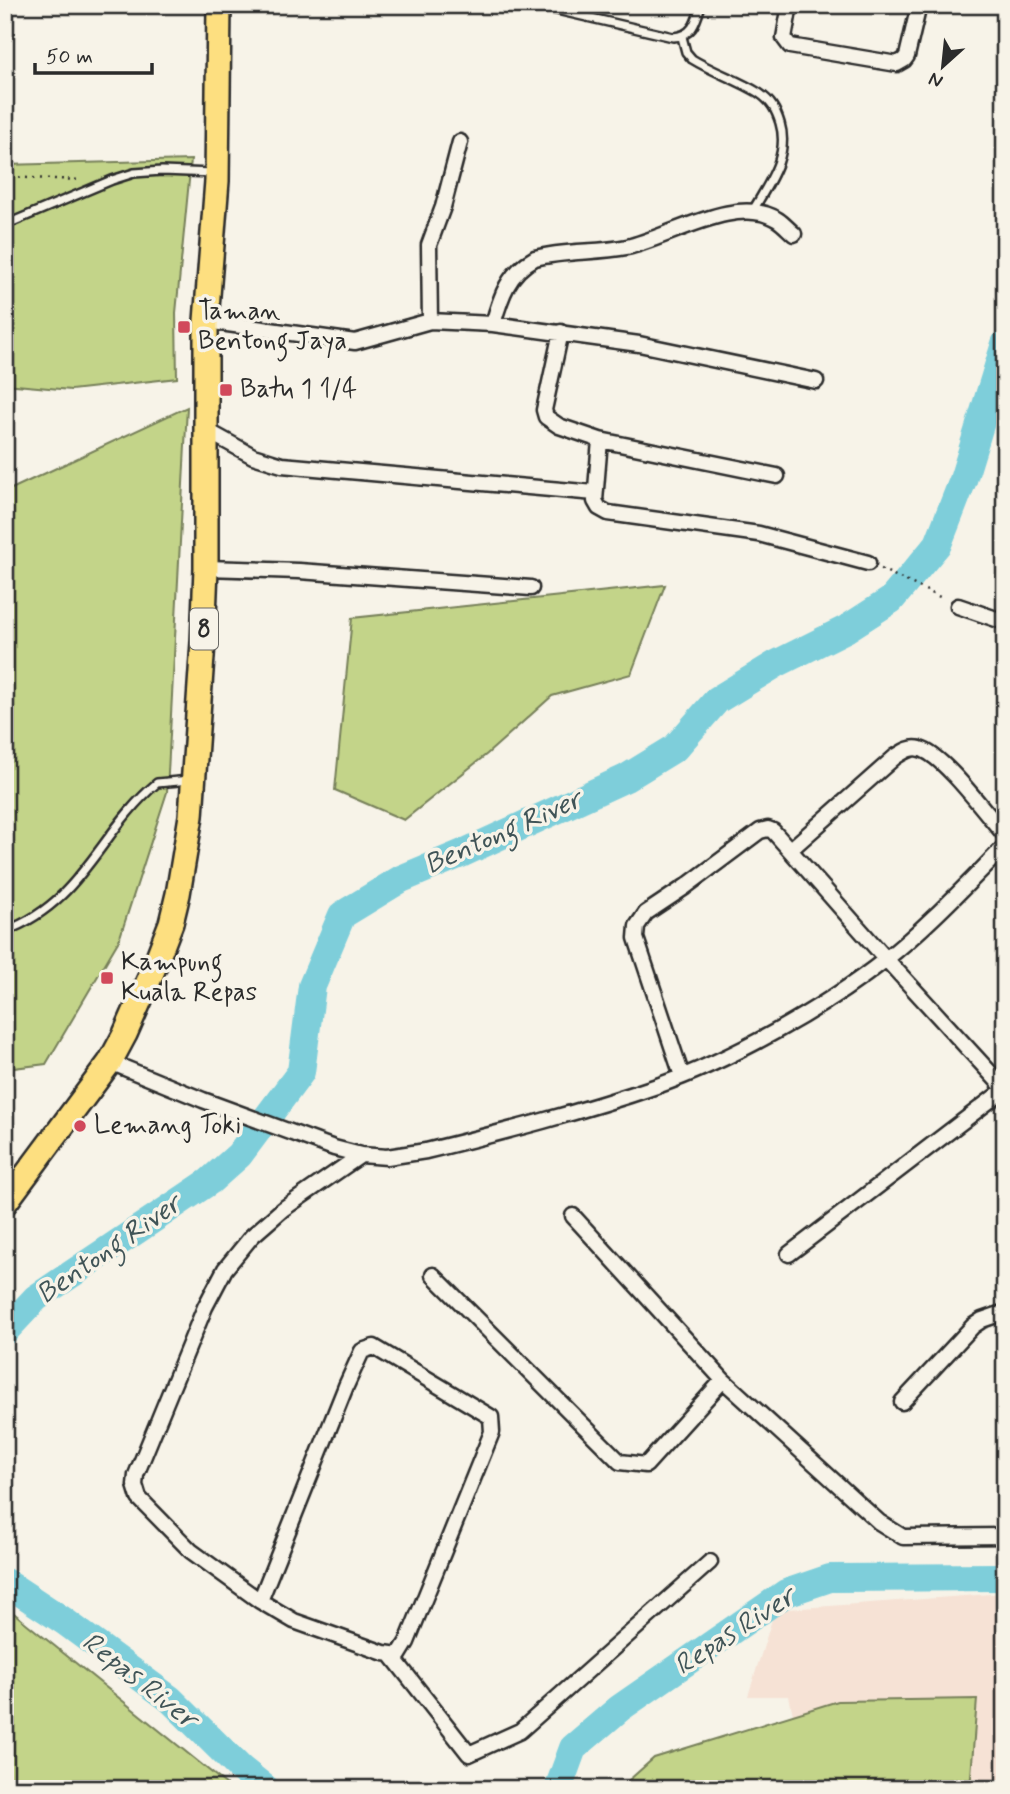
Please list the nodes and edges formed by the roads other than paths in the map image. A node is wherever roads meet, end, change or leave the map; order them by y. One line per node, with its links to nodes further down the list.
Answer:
1 (219, 5): 8 (main road, 8)
2 (535, 5): 6 (lane)
3 (701, 5): 6 (lane)
4 (790, 5): 5 (street)
5 (919, 5)
6 (682, 37): 9 (lane)
7 (460, 142): 13 (street)
8 (217, 173): 10 (lane); 12 (main road, 8)
9 (752, 212): 11 (street); 14 (street)
10 (5, 225)
11 (794, 234)
12 (206, 321): 13 (street); 17 (main road, 8)
13 (430, 321): 14 (street)
14 (493, 324): 15 (street)
15 (561, 332): 16 (street); 18 (street)
16 (816, 381)
17 (204, 429): 20 (street); 22 (main road, 8)
18 (600, 440): 19 (street); 20 (street)
19 (777, 476)
20 (595, 493): 21 (street)
21 (868, 563)
22 (206, 568): 23 (street); 26 (main road, 8)
23 (531, 588)
24 (958, 606): 25 (street)
25 (1005, 622)
26 (194, 780): 30 (lane); 32 (main road, 8)
27 (1005, 835): 29 (street)
28 (1005, 846): 31 (street)
29 (790, 850): 31 (street); 33 (street)
30 (5, 931)
31 (886, 960): 33 (street); 34 (street)
32 (110, 1062): 35 (street); 36 (main road, 8)
33 (682, 1076): 35 (street)
34 (1005, 1089): 38 (street)
35 (361, 1155): 45 (street)
36 (5, 1203)
37 (573, 1216): 41 (street)
38 (789, 1254)
39 (433, 1275): 41 (street)
40 (1005, 1312): 42 (street)
41 (723, 1380): 43 (street)
42 (902, 1402)
43 (1005, 1536)
44 (710, 1562): 46 (street)
45 (260, 1601): 46 (street); 46 (street)
46 (392, 1656)

